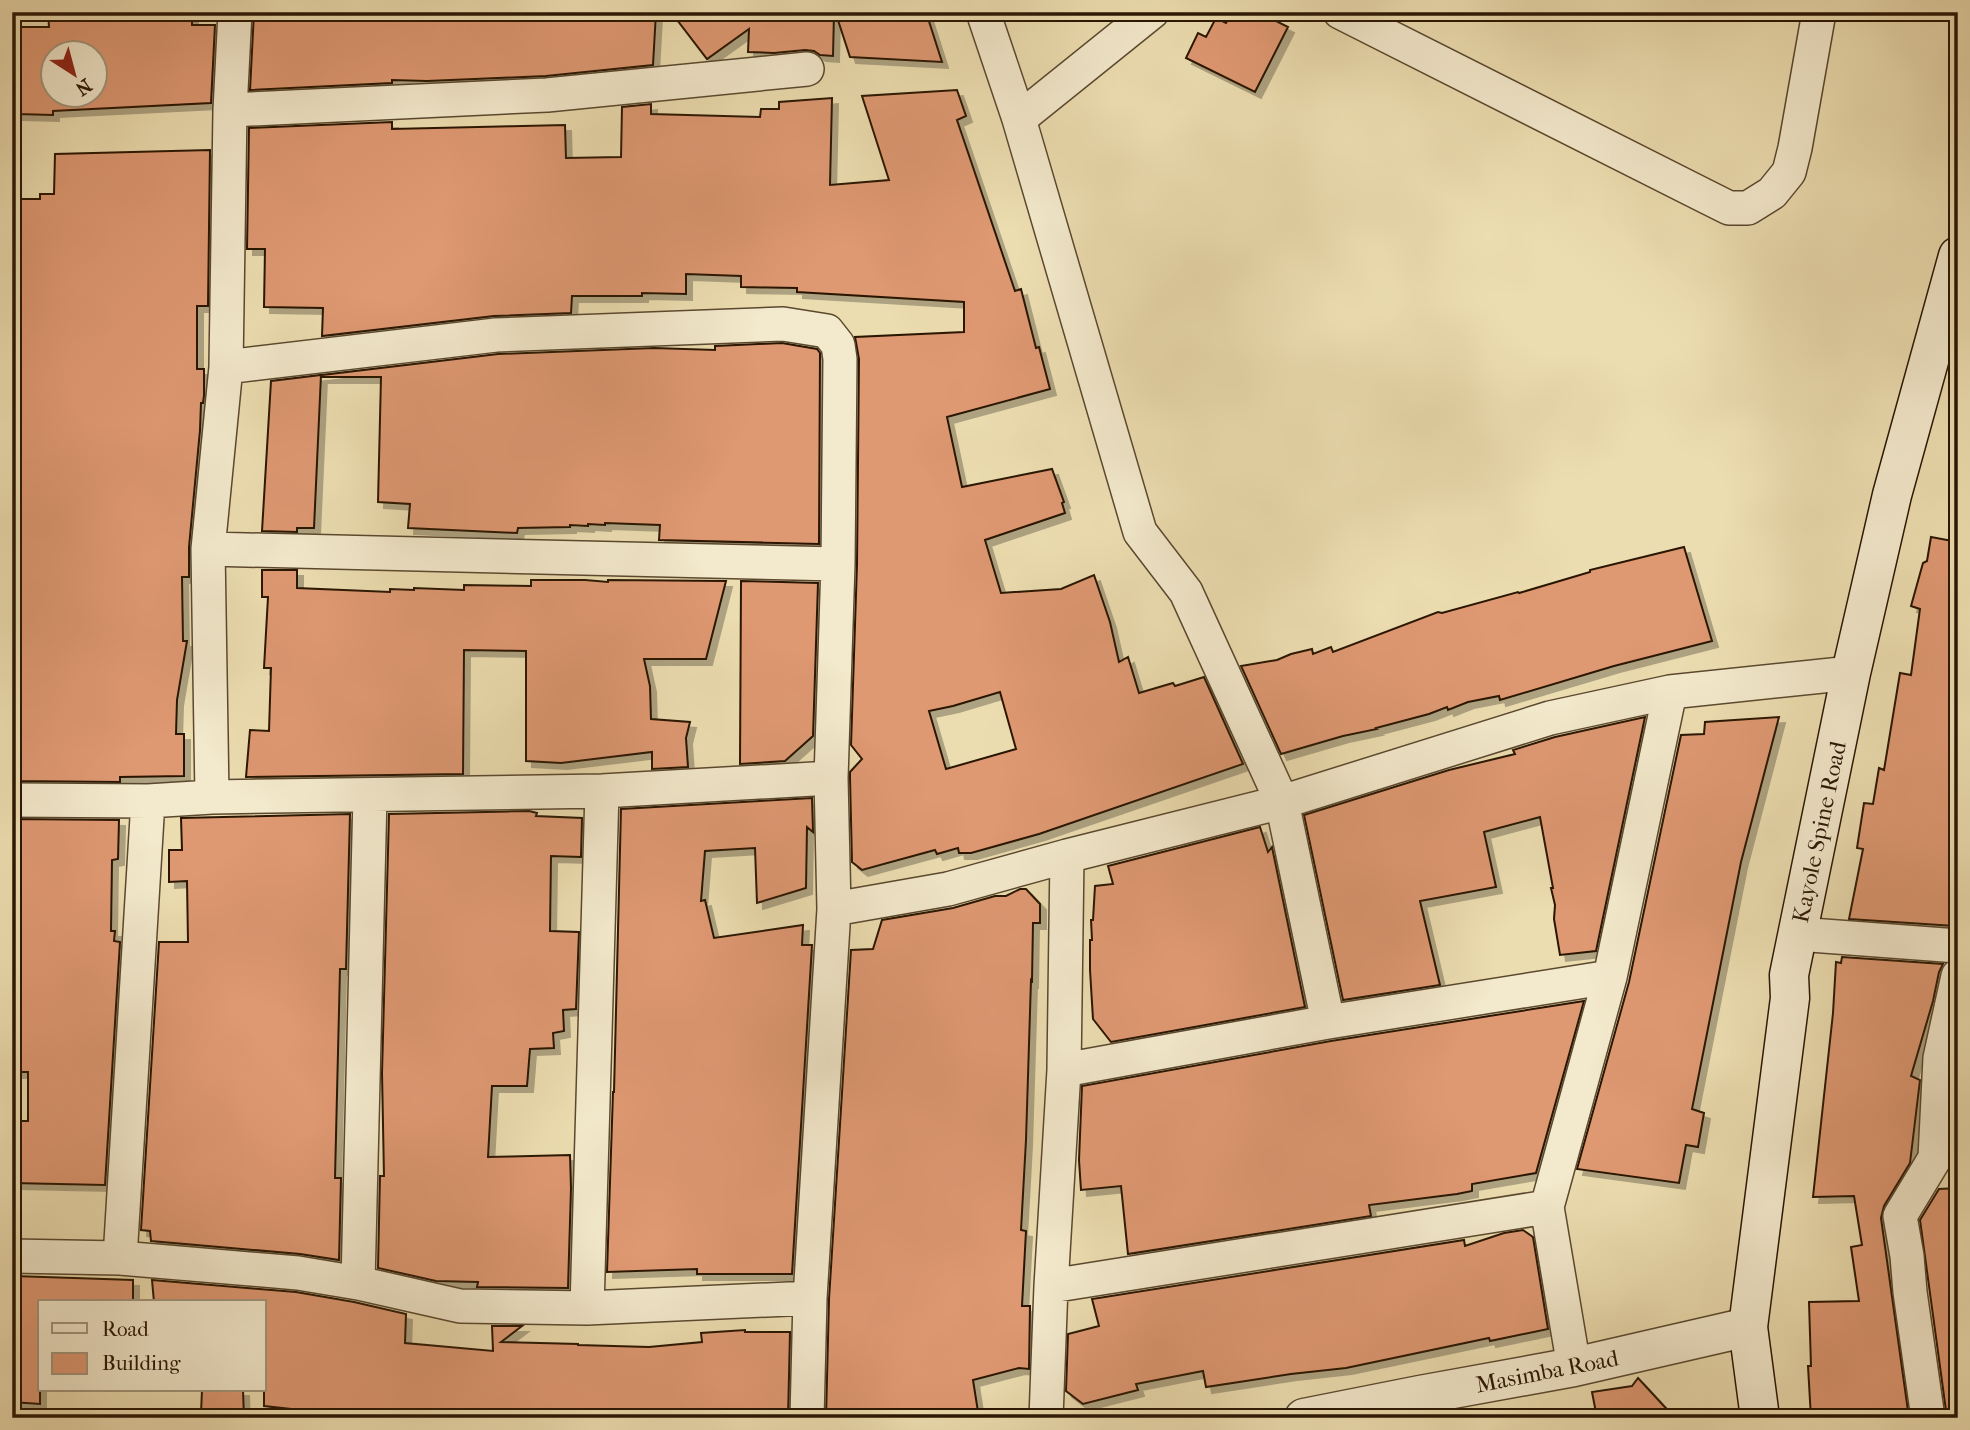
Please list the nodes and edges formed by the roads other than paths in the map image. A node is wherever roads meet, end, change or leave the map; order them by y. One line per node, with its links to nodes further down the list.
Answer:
1 (235, 12): 7 (street)
2 (983, 12): 8 (street)
3 (1152, 12): 8 (street)
4 (1340, 12): 5 (street)
5 (1818, 18)
6 (807, 69): 7 (street)
7 (230, 110): 10 (street)
8 (1019, 119): 21 (street)
9 (1958, 256): 13 (main road, Kayole Spine Road)
10 (226, 368): 11 (street); 12 (street)
11 (208, 549): 12 (street); 18 (street)
12 (838, 564): 15 (street)
13 (1851, 673): 14 (street); 24 (main road, Kayole Spine Road)
14 (1670, 692): 21 (street); 27 (street)
15 (831, 778): 16 (street); 23 (street)
16 (602, 791): 17 (street); 37 (street)
17 (370, 796): 18 (street); 34 (street)
18 (212, 797): 20 (street)
19 (12, 800): 20 (street)
20 (148, 801): 33 (street)
21 (1282, 802): 22 (street); 28 (street)
22 (1067, 856): 23 (street); 29 (street)
23 (834, 909): 36 (street)
24 (1797, 934): 25 (street); 38 (main road, Kayole Spine Road)
25 (1958, 946)
26 (1958, 976): 30 (street)
27 (1610, 977): 28 (street); 31 (street)
28 (1328, 1022): 29 (street)
29 (1064, 1070): 35 (street)
30 (1947, 1163): 45 (street)
31 (1547, 1207): 35 (street); 39 (street)
32 (12, 1256): 33 (street)
33 (120, 1258): 34 (street)
34 (358, 1283): 37 (street)
35 (1051, 1286): 42 (street)
36 (810, 1298): 37 (street); 41 (street)
37 (587, 1308)
38 (1748, 1327): 39 (main road, Masimba Road); 44 (main road, Kayole Spine Road)
39 (1574, 1367): 40 (main road, Masimba Road)
40 (1422, 1406): 43 (main road, Masimba Road)
41 (807, 1418)
42 (1046, 1418)
43 (1304, 1418)
44 (1760, 1418)
45 (1928, 1418)

